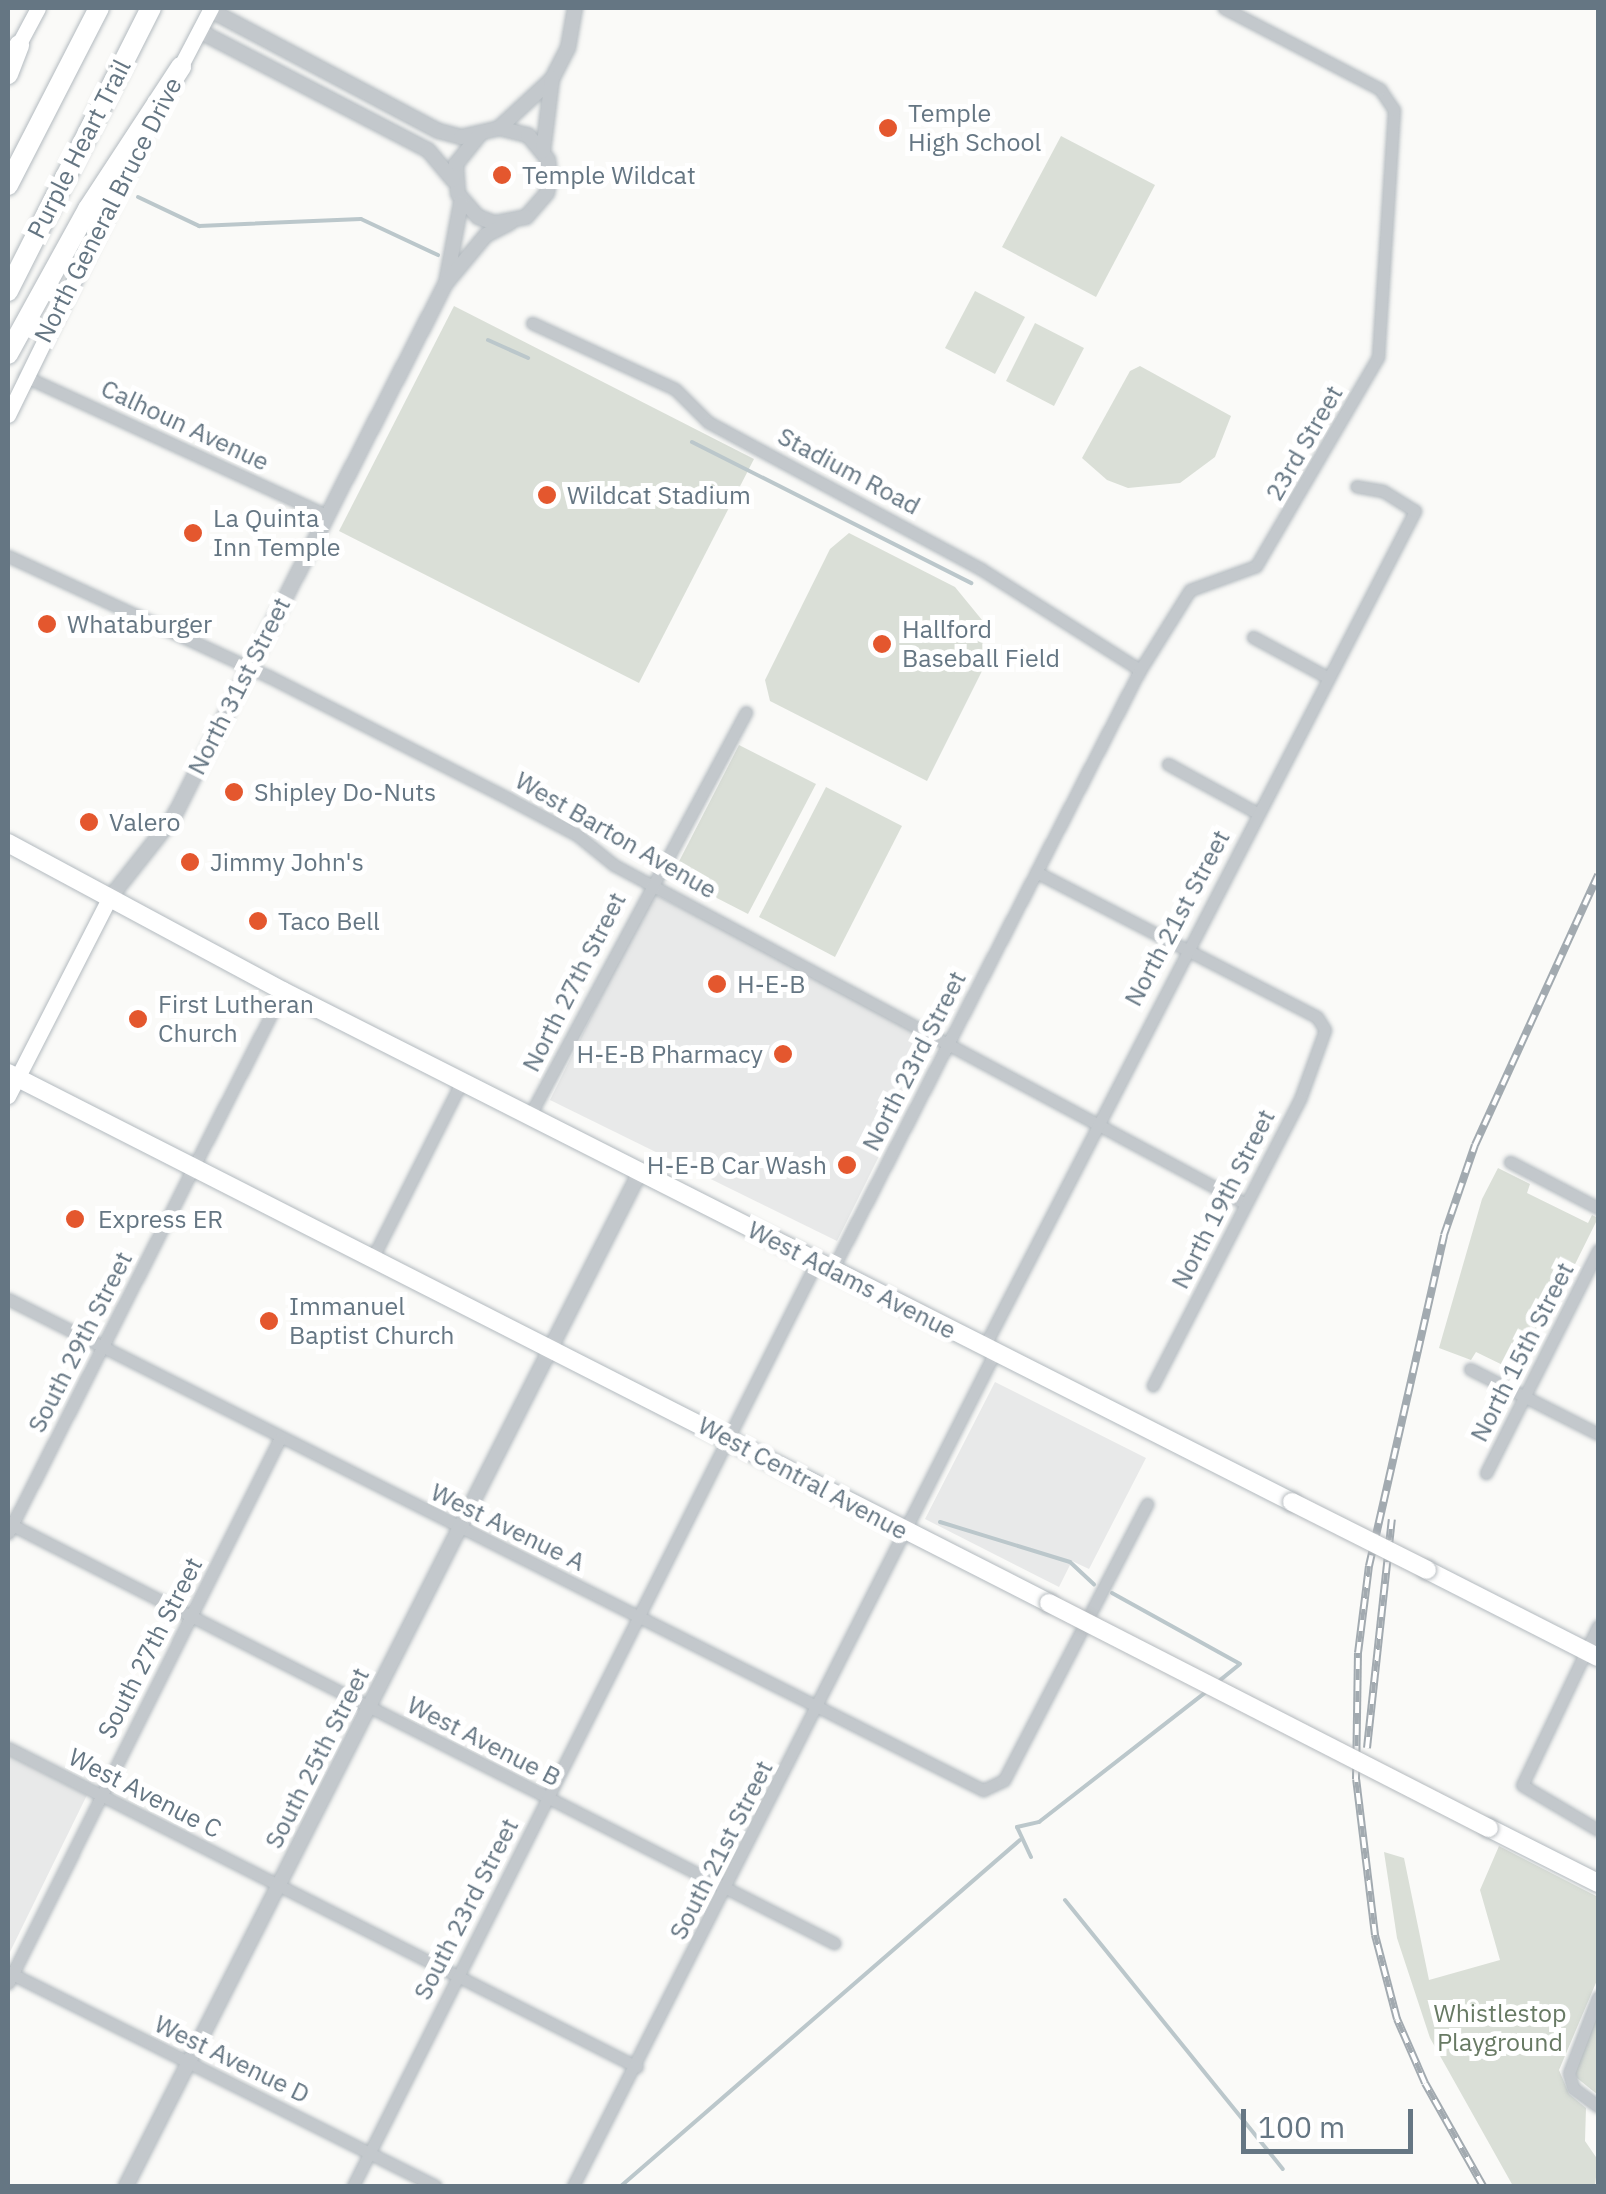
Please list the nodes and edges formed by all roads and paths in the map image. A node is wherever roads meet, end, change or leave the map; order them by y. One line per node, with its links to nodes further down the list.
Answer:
1 (38, 8): 8 (main road)
2 (99, 8): 16 (highway, Purple Heart Trail)
3 (151, 8): 20 (highway, Purple Heart Trail)
4 (575, 8): 12 (street)
5 (1224, 8): 30 (street, 23rd Street)
6 (211, 9): 7 (main road, North General Bruce Drive); 14 (street)
7 (199, 31): 10 (main road, North General Bruce Drive); 17 (street)
8 (19, 45): 9 (main road); 11 (highway)
9 (8, 64)
10 (181, 66): 22 (highway); 23 (main road, North General Bruce Drive)
11 (8, 74)
12 (552, 79): 13 (street); 15 (street)
13 (499, 128): 14 (street); 15 (street)
14 (480, 134): 17 (street)
15 (543, 152): 18 (street)
16 (8, 185)
17 (458, 191): 18 (street); 19 (street, North 31st Street)
18 (510, 222): 19 (street, North 31st Street)
19 (446, 284): 26 (street, North 31st Street)
20 (8, 291)
21 (532, 323): 30 (street, Stadium Road)
22 (8, 354)
23 (24, 376): 24 (main road, North General Bruce Drive); 26 (street, Calhoun Avenue)
24 (8, 414)
25 (1356, 486): 31 (street, North 21st Street)
26 (326, 515): 29 (street, North 31st Street)
27 (8, 556): 29 (street, West Barton Avenue)
28 (1253, 637): 31 (street)
29 (246, 669): 37 (street, West Barton Avenue); 38 (street, North 31st Street)
30 (1140, 670): 36 (street, 23rd Street)
31 (1327, 676): 34 (street, North 21st Street)
32 (746, 712): 37 (street, North 27th Street)
33 (1168, 764): 34 (street)
34 (1257, 813): 39 (street, North 21st Street)
35 (8, 843): 38 (main road, West Adams Avenue)
36 (1036, 872): 39 (street); 41 (street, North 23rd Street)
37 (650, 884): 41 (street, West Barton Avenue); 45 (street, North 27th Street)
38 (109, 900): 40 (main road, West Adams Avenue); 42 (main road, North 31st Street)
39 (1184, 951): 46 (street, North 21st Street); 50 (street, North 19th Street)
40 (283, 991): 43 (main road, West Adams Avenue); 48 (street, South 29th Street)
41 (948, 1044): 46 (street, West Barton Avenue); 54 (street, North 23rd Street)
42 (12, 1075): 44 (main road, North 31st Street); 48 (main road, West Central Avenue)
43 (462, 1081): 45 (main road, West Adams Avenue); 53 (street)
44 (8, 1096)
45 (530, 1115): 49 (main road, West Adams Avenue)
46 (1095, 1126): 50 (street, West Barton Avenue); 58 (street, North 21st Street)
47 (1510, 1162): 51 (street)
48 (192, 1170): 53 (main road, West Central Avenue); 56 (street, South 29th Street)
49 (640, 1172): 54 (main road, West Adams Avenue); 57 (street, South 25th Street)
50 (1244, 1203): 60 (street, North 19th Street)
51 (1598, 1208)
52 (1598, 1250): 61 (street, North 15th Street)
53 (372, 1259): 57 (main road, West Central Avenue)
54 (824, 1266): 58 (main road, West Adams Avenue); 63 (street, North 23rd Street)
55 (8, 1300): 56 (street, West Avenue A)
56 (103, 1347): 64 (street, West Avenue A); 67 (street, South 29th Street)
57 (548, 1349): 63 (main road, West Central Avenue); 68 (street, South 25th Street)
58 (990, 1350): 69 (street, North 21st Street); 73 (main road, West Adams Avenue, bridge)
59 (1470, 1369): 61 (street)
60 (1153, 1385)
61 (1525, 1397): 62 (street); 65 (street, North 15th Street)
62 (1598, 1434)
63 (729, 1438): 69 (main road, West Central Avenue); 71 (street, South 23rd Street)
64 (279, 1440): 68 (street, West Avenue A); 70 (street, South 27th Street)
65 (1486, 1473)
66 (1147, 1504): 75 (street, West Avenue A)
67 (9, 1527): 70 (street, West Avenue B)
68 (458, 1527): 71 (street, West Avenue A); 74 (street, South 25th Street)
69 (906, 1532): 75 (street, South 21st Street); 80 (main road, West Central Avenue, bridge)
70 (190, 1617): 74 (street, West Avenue B); 77 (street, South 27th Street)
71 (638, 1617): 75 (street, West Avenue A); 78 (street, South 23rd Street)
72 (1598, 1626): 73 (street)
73 (1593, 1654): 79 (street)
74 (367, 1708): 78 (street, West Avenue B); 81 (street, South 25th Street)
75 (817, 1710): 82 (street, South 21st Street)
76 (8, 1748): 77 (street, West Avenue C)
77 (101, 1796): 81 (street, West Avenue C); 85 (street, South 27th Street)
78 (547, 1798): 82 (street, West Avenue B); 84 (street, South 23rd Street)
79 (1598, 1830)
80 (1598, 1883)
81 (277, 1886): 84 (street, West Avenue C); 87 (street, South 25th Street)
82 (726, 1887): 83 (street, West Avenue B); 88 (street, South 21st Street)
83 (834, 1944)
84 (456, 1976): 88 (street, West Avenue C); 90 (street, South 23rd Street)
85 (9, 1977): 87 (street, West Avenue D)
86 (1598, 1996): 89 (street)
87 (188, 2063): 90 (street, West Avenue D); 91 (street, South 25th Street)
88 (637, 2067): 94 (street, South 21st Street)
89 (1598, 2106)
90 (370, 2152): 92 (street, South 23rd Street); 93 (street, West Avenue D)
91 (126, 2186)
92 (353, 2186)
93 (436, 2186)
94 (573, 2186)

